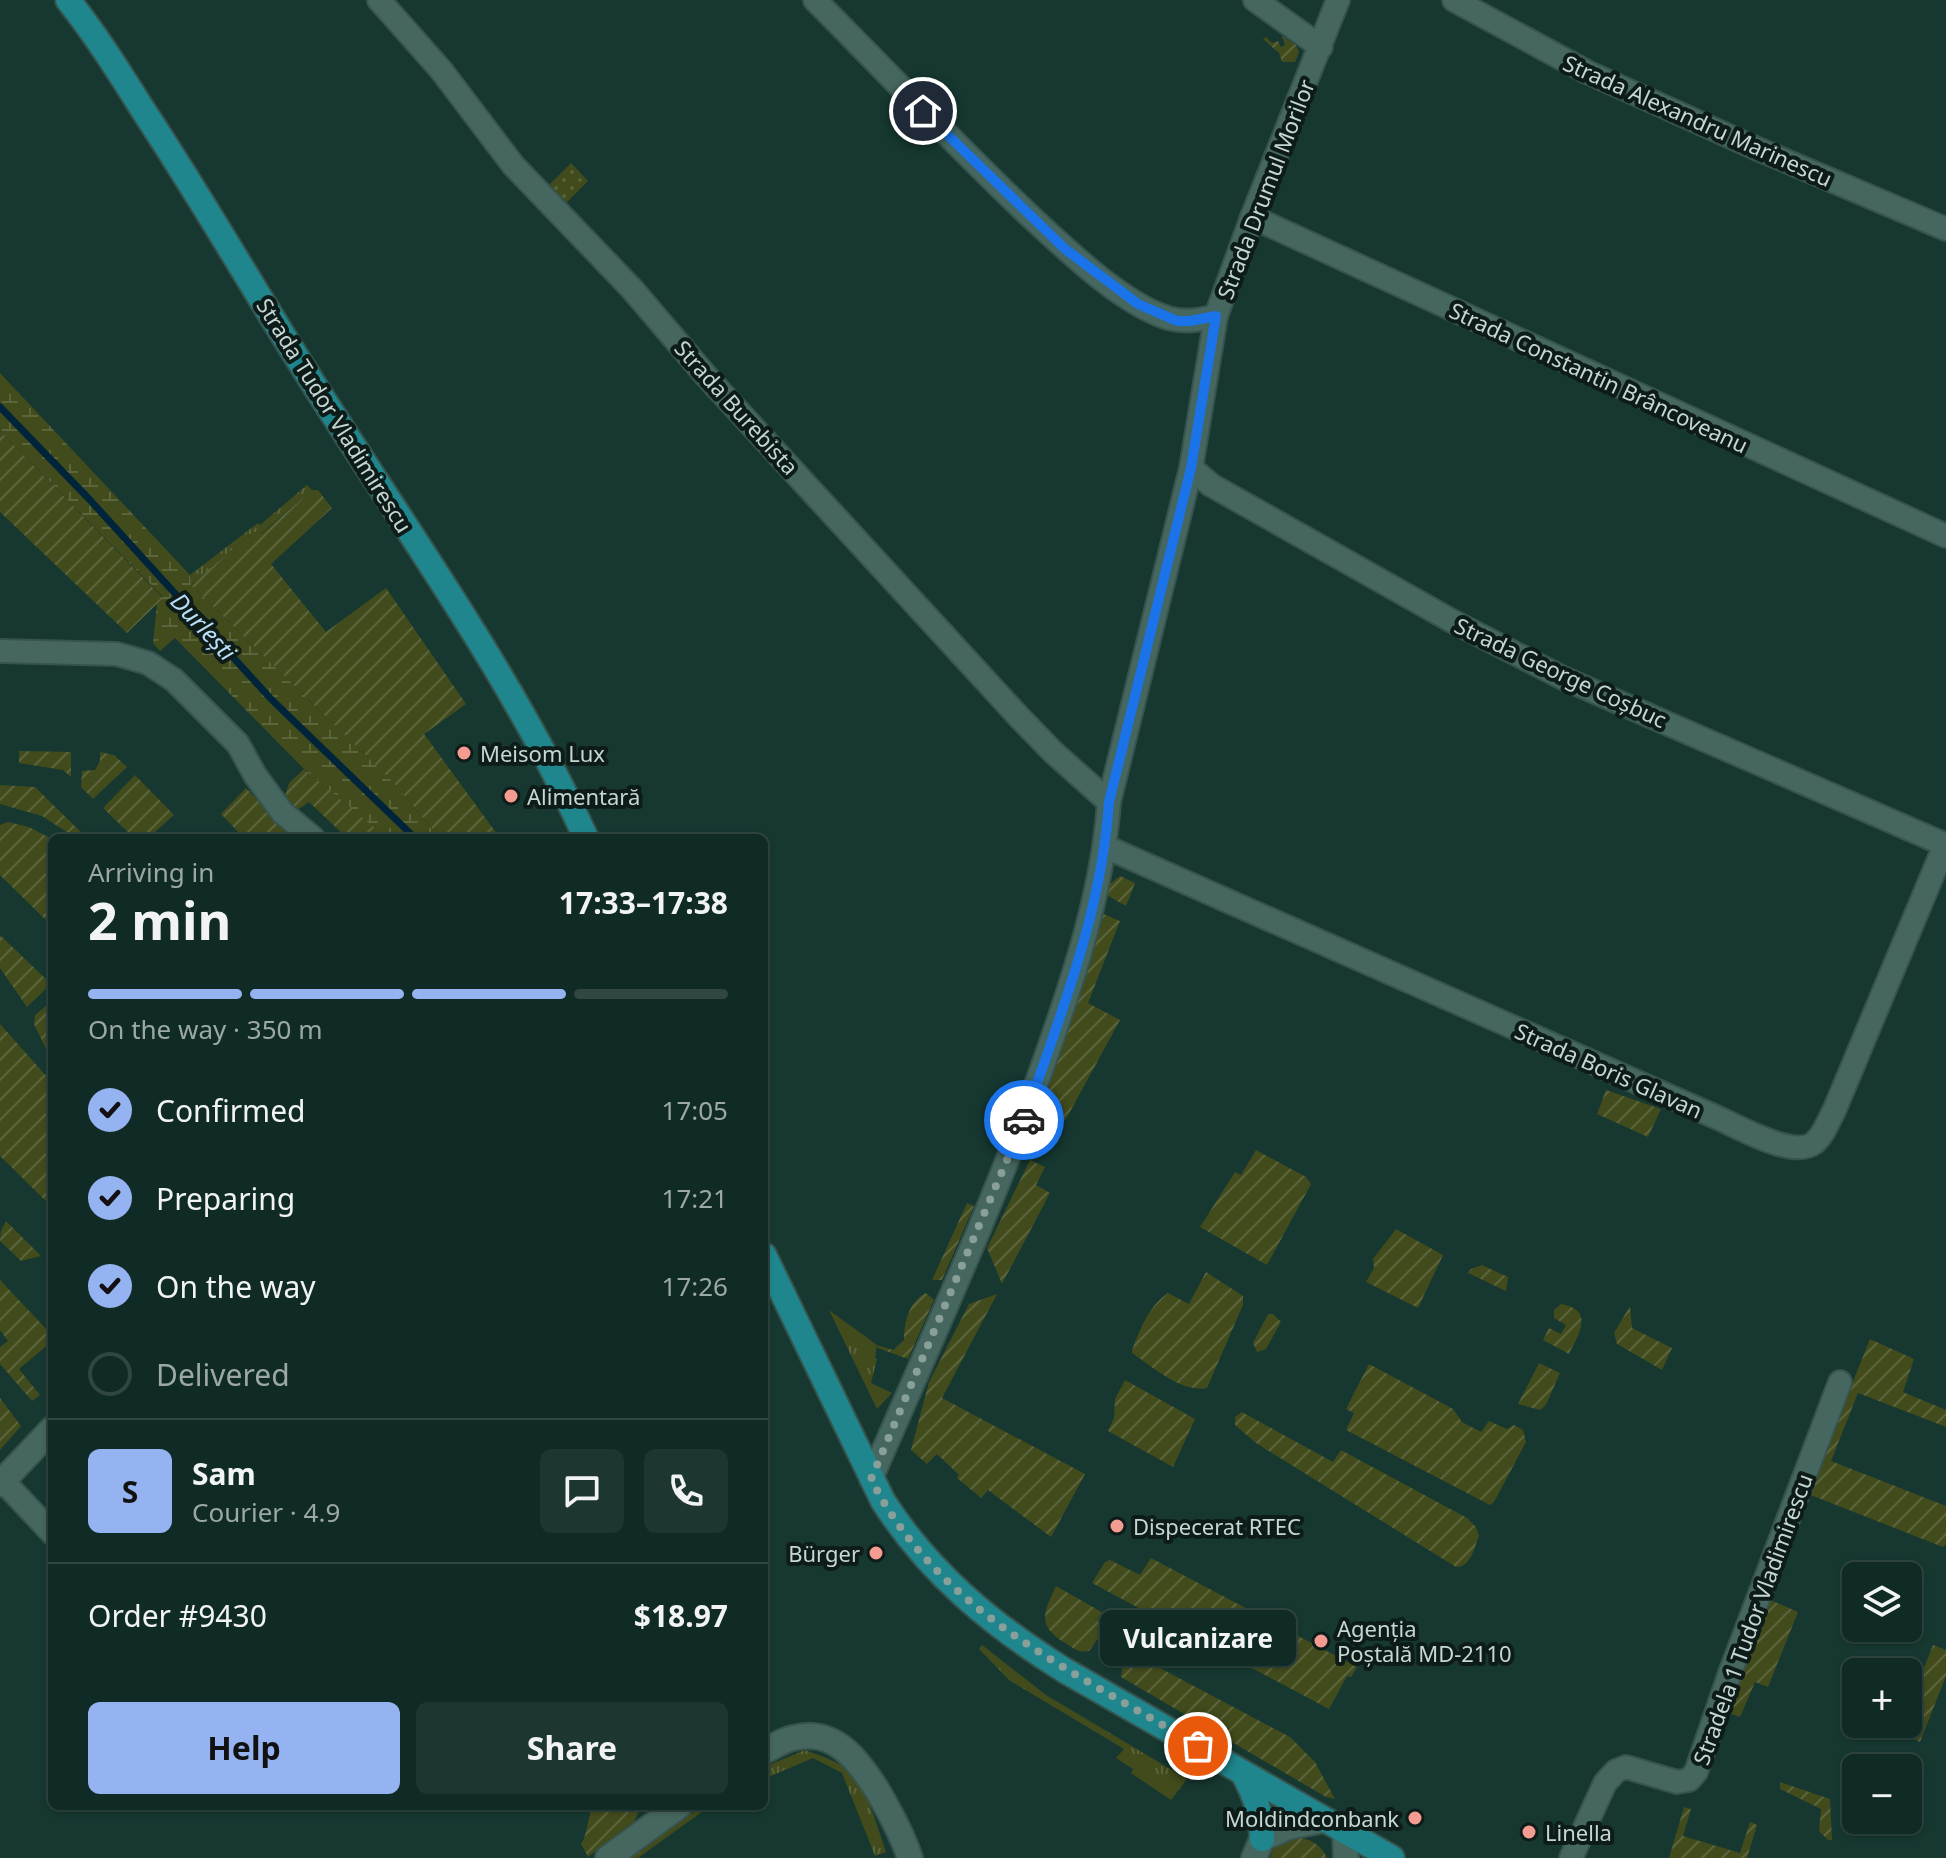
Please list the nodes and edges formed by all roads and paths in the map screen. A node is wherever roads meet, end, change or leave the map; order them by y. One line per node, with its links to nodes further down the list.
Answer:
1 (68, 0): 16 (main road, Strada Tudor Vladimirescu)
2 (379, 0): 14 (street, Strada Burebista)
3 (815, 0): 10 (street)
4 (1255, 0): 7 (street)
5 (1338, 0): 7 (street, Strada Drumul Morilor)
6 (1454, 0): 9 (street, Strada Alexandru Marinescu)
7 (1321, 47): 8 (street, Strada Drumul Morilor)
8 (1252, 217): 10 (street, Strada Drumul Morilor); 12 (street, Strada Constantin Brâncoveanu)
9 (1946, 229)
10 (1216, 316): 11 (street, Strada Drumul Morilor)
11 (1191, 468): 14 (street, Strada Drumul Morilor); 17 (street, Strada George Coșbuc)
12 (1946, 536)
13 (0, 651): 15 (street)
14 (1109, 802): 18 (street, Strada Drumul Morilor)
15 (308, 834)
16 (584, 834)
17 (1946, 845): 18 (street, Strada Boris Glavan)
18 (1106, 847): 22 (street, Strada Drumul Morilor)
19 (768, 1263): 22 (main road)
20 (1840, 1382): 34 (street, Stradela 1 Tudor Vladimirescu)
21 (48, 1433): 23 (street)
22 (871, 1479): 26 (main road)
23 (2, 1483): 24 (street)
24 (48, 1529)
25 (768, 1749): 31 (street)
26 (1243, 1773): 28 (main road); 29 (main road)
27 (674, 1810): 30 (street)
28 (1334, 1826): 29 (street); 32 (street); 33 (main road)
29 (1258, 1849)
30 (608, 1858)
31 (910, 1858)
32 (1346, 1858)
33 (1392, 1858)
34 (1571, 1858)

